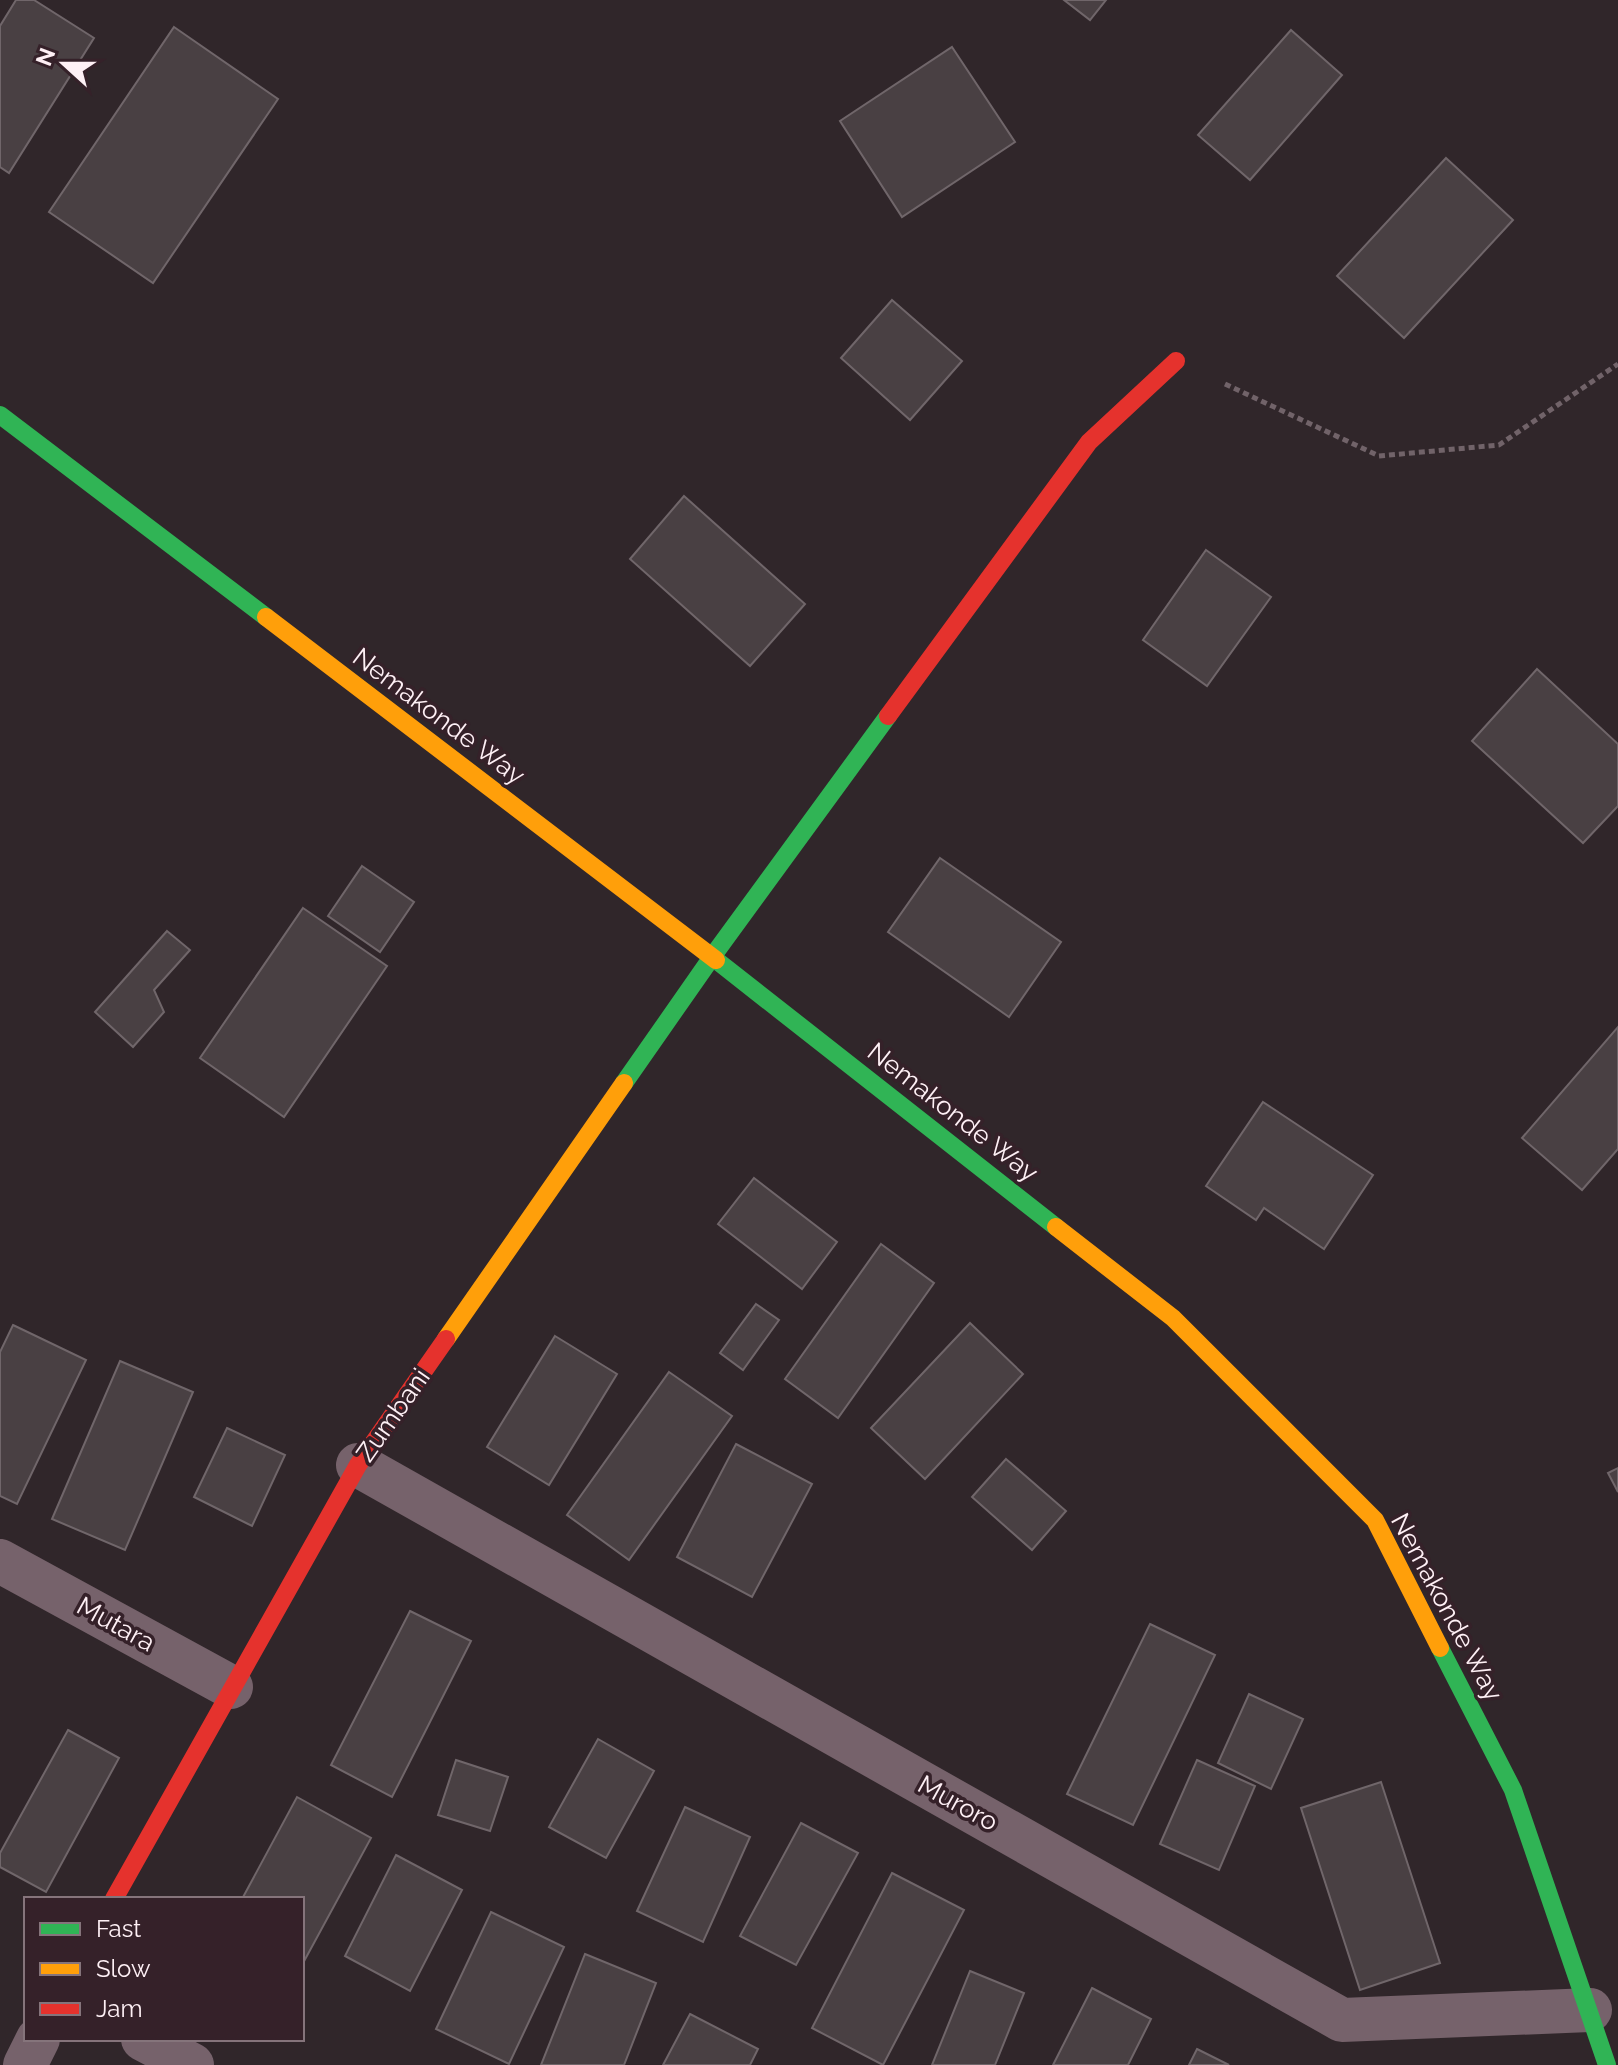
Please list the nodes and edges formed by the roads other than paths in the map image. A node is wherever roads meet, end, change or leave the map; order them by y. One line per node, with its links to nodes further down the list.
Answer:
1 (1176, 361): 3 (street, Zumbani)
2 (0, 415): 3 (street, Nemakonde Way)
3 (712, 957): 4 (street, Zumbani); 8 (street, Nemakonde Way)
4 (358, 1465): 6 (street, Zumbani); 8 (street, Muroro)
5 (0, 1561): 6 (street, Mutara)
6 (231, 1687): 7 (street, Zumbani)
7 (115, 1897)
8 (1590, 2010): 13 (street, Nemakonde Way)
9 (37, 2041): 11 (street)
10 (147, 2041): 12 (street)
11 (25, 2065)
12 (192, 2065)
13 (1607, 2065)

